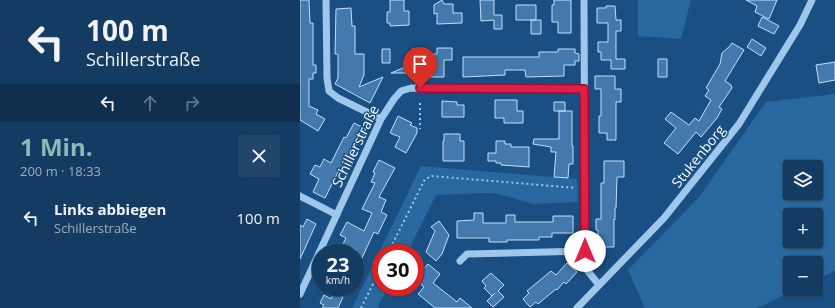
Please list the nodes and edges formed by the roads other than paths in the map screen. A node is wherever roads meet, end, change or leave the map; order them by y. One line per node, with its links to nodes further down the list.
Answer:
1 (326, 0): 5 (street)
2 (584, 0): 4 (street)
3 (812, 0): 10 (street, Stukenborg)
4 (584, 89): 5 (street, Schillerstraße); 8 (street)
5 (381, 119): 7 (street, Schillerstraße)
6 (300, 196): 7 (street)
7 (337, 215): 11 (street, Schillerstraße)
8 (585, 251): 9 (street); 10 (street)
9 (460, 261)
10 (599, 284): 12 (street, Stukenborg)
11 (300, 294)
12 (577, 308)

